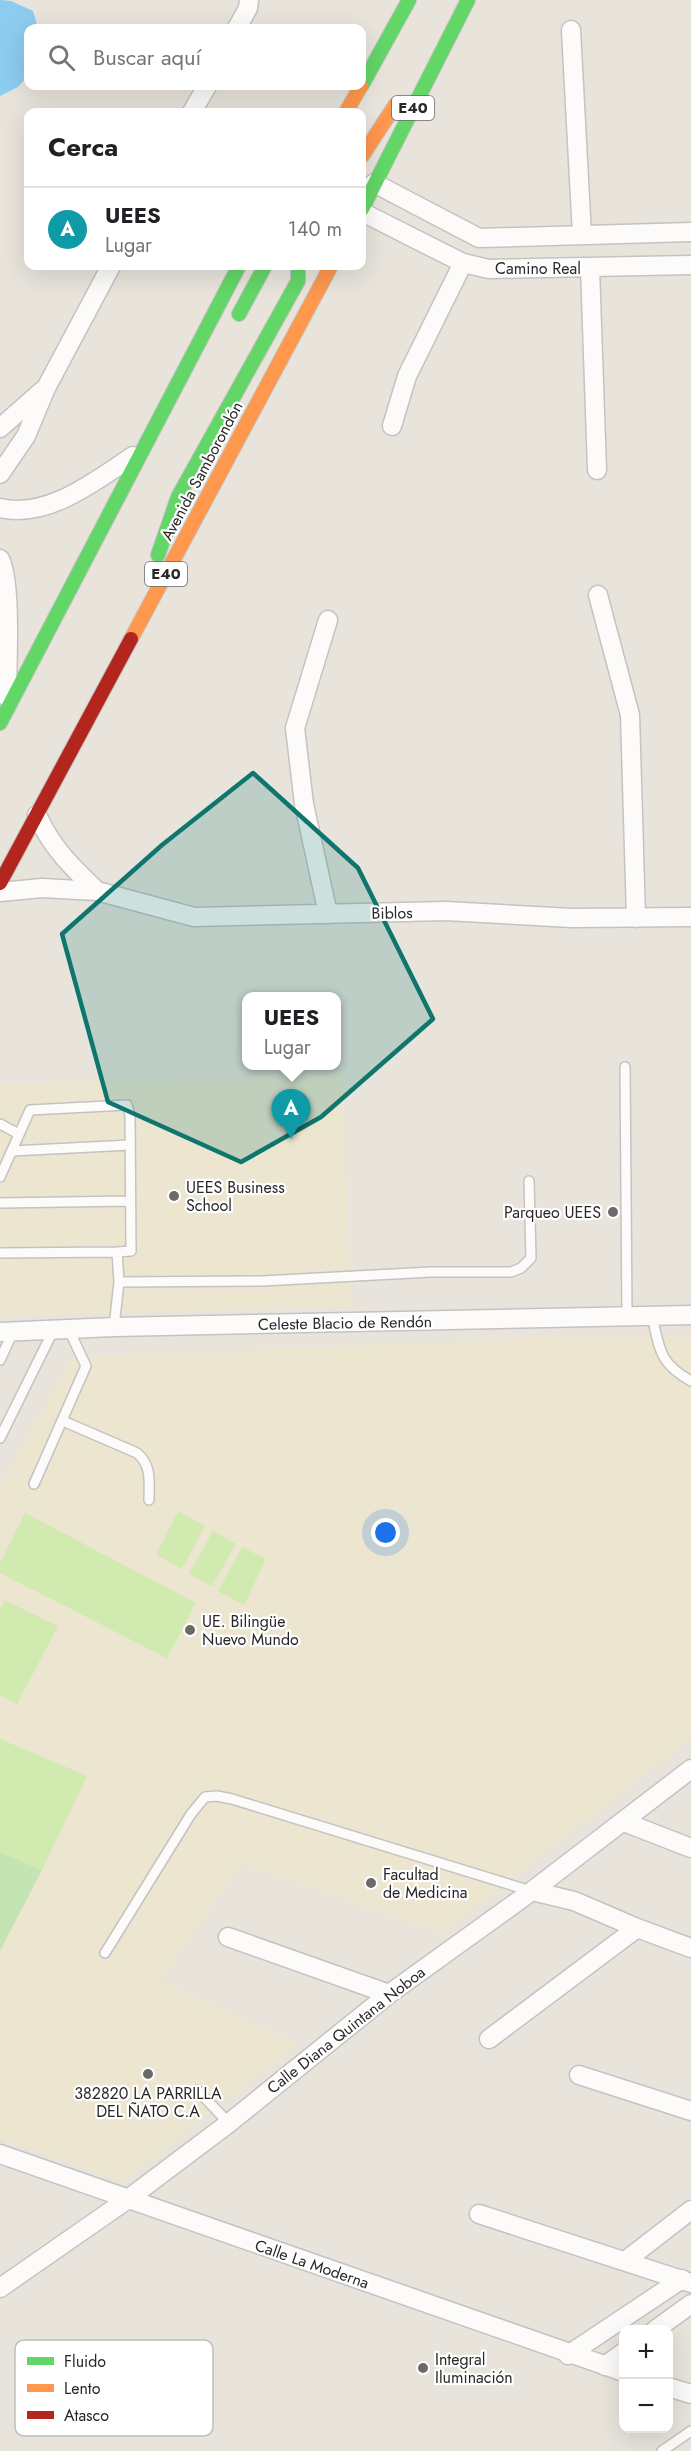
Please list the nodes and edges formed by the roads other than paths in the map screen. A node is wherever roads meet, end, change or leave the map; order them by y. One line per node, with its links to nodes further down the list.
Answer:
1 (249, 0): 4 (street)
2 (409, 0): 6 (highway)
3 (466, 3): 11 (highway); 12 (highway, E40)
4 (239, 24)
5 (571, 30): 16 (street)
6 (366, 76)
7 (205, 90): 9 (street)
8 (358, 90): 10 (highway)
9 (194, 108)
10 (348, 108)
11 (366, 150)
12 (374, 183): 13 (highway, E40); 16 (street, Camino Real)
13 (366, 201)
14 (366, 212): 17 (street, Camino Real)
15 (691, 232): 16 (street, Camino Real)
16 (582, 235)
17 (463, 263): 19 (street, Camino Real); 27 (street)
18 (691, 265): 19 (street, Camino Real)
19 (590, 268): 30 (street)
20 (109, 270): 26 (street)
21 (237, 270): 29 (highway)
22 (263, 270): 25 (highway)
23 (298, 270): 38 (highway)
24 (330, 270): 38 (highway, Avenida Samborondón / E40)
25 (232, 328)
26 (46, 388): 28 (street); 31 (street)
27 (392, 426)
28 (0, 428)
29 (140, 452): 32 (street); 37 (highway)
30 (597, 470)
31 (0, 474)
32 (0, 508)
33 (0, 559): 39 (street)
34 (93, 574): 37 (highway)
35 (598, 595): 46 (street)
36 (328, 620): 44 (street)
37 (41, 648): 39 (highway)
38 (122, 656): 40 (highway, Avenida Samborondón / E40)
39 (3, 717)
40 (37, 815): 41 (highway, Avenida Samborondón / E40); 42 (street, Biblos)
41 (0, 883)
42 (97, 891): 43 (street, Biblos); 44 (street, Biblos)
43 (0, 892)
44 (328, 914): 46 (street, Biblos)
45 (691, 917): 46 (street, Biblos)
46 (636, 918)
47 (625, 1067): 61 (lane)
48 (0, 1124): 49 (lane)
49 (19, 1134): 50 (lane); 51 (lane)
50 (130, 1144): 51 (lane); 54 (lane)
51 (12, 1150): 52 (lane)
52 (0, 1177)
53 (529, 1181): 58 (lane)
54 (130, 1201): 55 (lane); 56 (lane)
55 (0, 1203)
56 (117, 1252): 57 (lane); 58 (lane)
57 (0, 1253)
58 (119, 1282): 62 (lane)
59 (691, 1315): 60 (street, Celeste Blacio de Rendón)
60 (652, 1316): 61 (street, Celeste Blacio de Rendón); 66 (lane)
61 (627, 1317): 62 (street, Celeste Blacio de Rendón)
62 (114, 1327): 63 (street, Celeste Blacio de Rendón)
63 (61, 1330): 64 (street, Celeste Blacio de Rendón); 67 (lane); 68 (lane)
64 (7, 1332): 65 (lane)
65 (0, 1360)
66 (691, 1381)
67 (63, 1421): 69 (lane); 70 (lane)
68 (0, 1438)
69 (34, 1484)
70 (149, 1500)
71 (691, 1769): 72 (street, Calle Diana Quintana Noboa)
72 (624, 1822): 73 (street); 74 (street, Calle Diana Quintana Noboa)
73 (691, 1848)
74 (532, 1891): 75 (street); 78 (lane); 79 (street, Calle Diana Quintana Noboa)
75 (637, 1928): 77 (street); 80 (street)
76 (228, 1937): 79 (street)
77 (691, 1948)
78 (105, 1953)
79 (389, 1994): 84 (street, Calle Diana Quintana Noboa)
80 (489, 2039)
81 (579, 2075): 83 (street)
82 (196, 2090): 84 (lane)
83 (691, 2112)
84 (229, 2123): 86 (street, Calle Diana Quintana Noboa)
85 (0, 2154): 86 (street, Calle La Moderna)
86 (128, 2199): 91 (street, Calle Diana Quintana Noboa); 94 (street, Calle La Moderna)
87 (691, 2210): 89 (street)
88 (479, 2214): 89 (street)
89 (625, 2261): 90 (street)
90 (687, 2281): 94 (street)
91 (0, 2289)
92 (691, 2304): 93 (street)
93 (662, 2325)
94 (568, 2355): 96 (street, Calle La Moderna)
95 (619, 2356): 96 (street)
96 (605, 2366): 97 (street, Calle La Moderna)
97 (619, 2370)
98 (673, 2388): 99 (street)
99 (691, 2394)
100 (691, 2432): 101 (lane)
101 (662, 2451)

